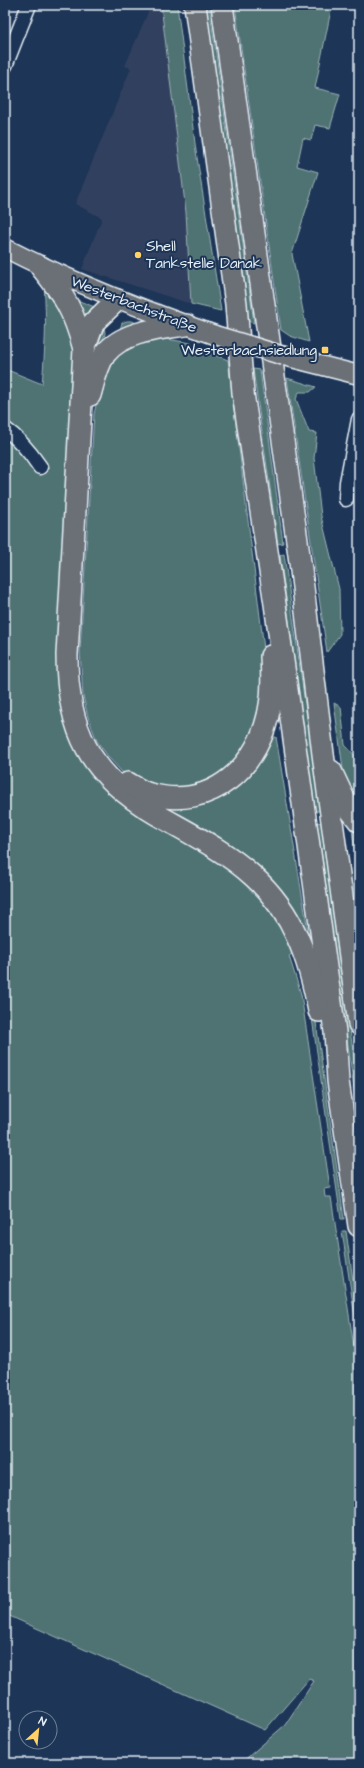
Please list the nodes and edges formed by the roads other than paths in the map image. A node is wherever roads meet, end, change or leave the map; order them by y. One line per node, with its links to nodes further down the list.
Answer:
1 (29, 5): 4 (street)
2 (195, 5): 16 (highway)
3 (222, 5): 17 (highway)
4 (5, 66)
5 (5, 248): 6 (main road, Westerbachstraße)
6 (41, 267): 7 (main road, Westerbachstraße); 9 (highway)
7 (117, 300): 8 (main road, Westerbachstraße); 9 (highway); 10 (highway)
8 (186, 325): 10 (highway); 11 (main road, Westerbachstraße, bridge)
9 (84, 349): 20 (highway)
10 (106, 354): 16 (highway)
11 (359, 375)
12 (359, 419): 15 (street)
13 (5, 429): 14 (street)
14 (40, 467)
15 (346, 499)
16 (275, 604): 20 (highway)
17 (323, 754): 18 (highway); 19 (highway)
18 (359, 822)
19 (359, 1024)
20 (338, 1081): 21 (highway)
21 (359, 1226)

